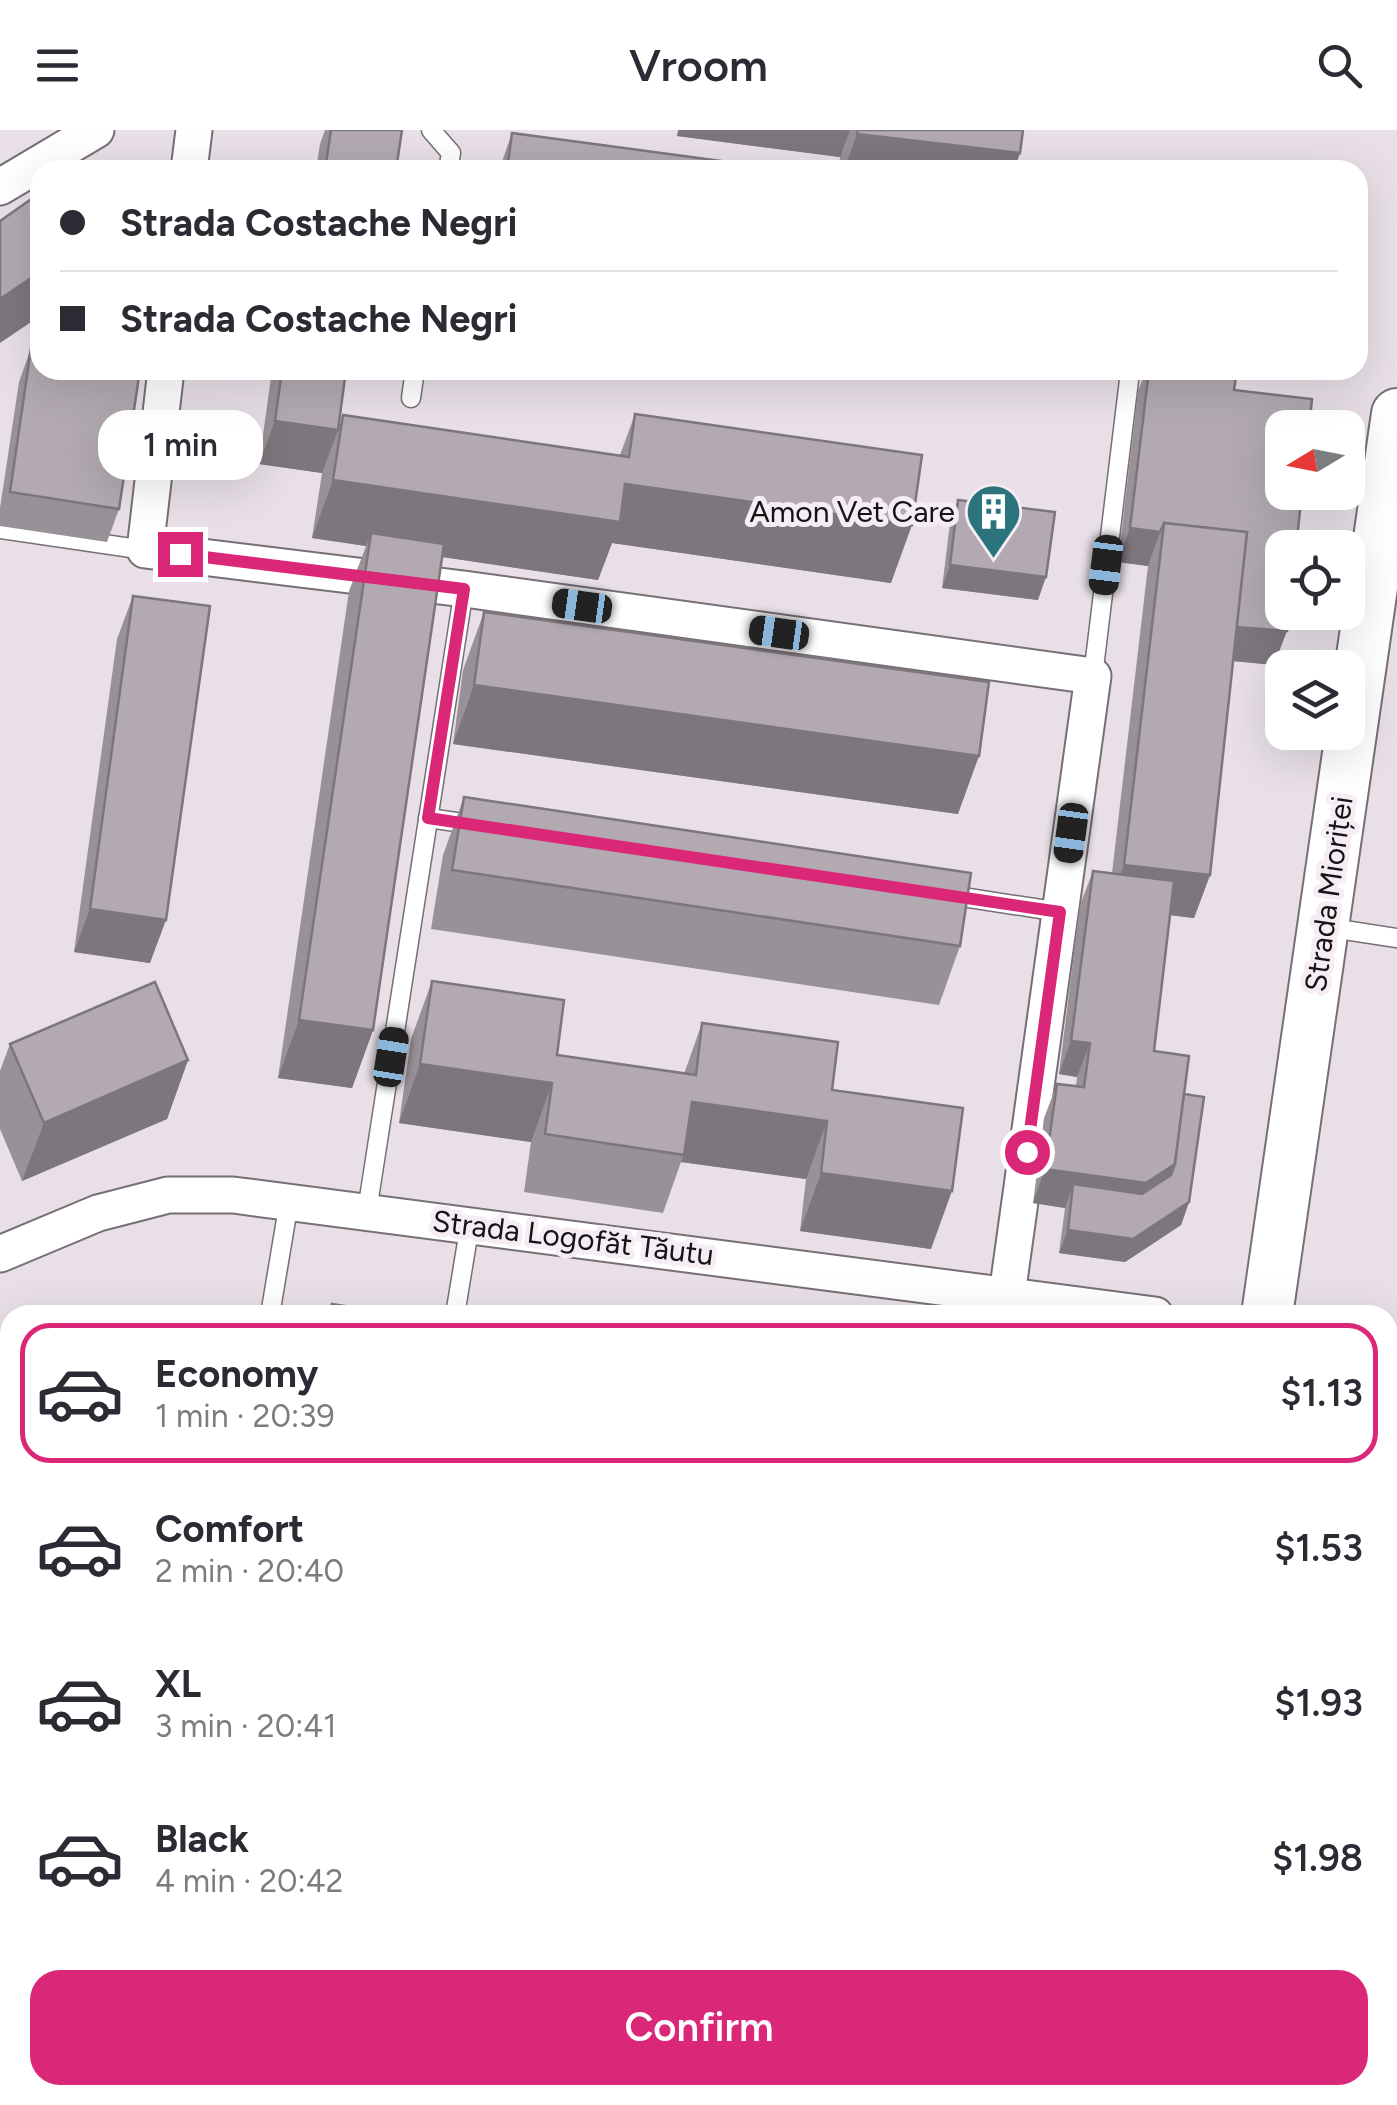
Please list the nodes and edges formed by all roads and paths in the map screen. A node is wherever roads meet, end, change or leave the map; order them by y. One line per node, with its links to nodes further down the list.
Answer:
1 (96, 130): 4 (street)
2 (194, 130): 5 (street)
3 (431, 130): 6 (lane)
4 (45, 160)
5 (191, 160)
6 (450, 160)
7 (30, 168): 8 (street)
8 (0, 186)
9 (165, 380): 15 (street)
10 (414, 380): 12 (lane)
11 (1129, 380): 17 (lane)
12 (411, 398)
13 (1397, 414): 22 (main road, Strada Mioriței)
14 (0, 529): 15 (lane)
15 (145, 550): 16 (street)
16 (464, 589): 17 (street); 18 (lane)
17 (1093, 676): 21 (street)
18 (428, 818): 19 (lane); 25 (lane)
19 (488, 827)
20 (922, 891): 21 (lane)
21 (1060, 912): 28 (street)
22 (1324, 926): 23 (lane); 32 (main road, Strada Mioriței)
23 (1397, 938)
24 (289, 1202): 25 (street, Strada Logofăt Tăutu); 27 (street, Strada Logofăt Tăutu); 29 (lane)
25 (367, 1211): 26 (street, Strada Logofăt Tăutu)
26 (470, 1224): 28 (street, Strada Logofăt Tăutu); 30 (lane)
27 (0, 1254)
28 (1006, 1294): 31 (street, Strada Logofăt Tăutu)
29 (272, 1305)
30 (457, 1305)
31 (1084, 1305)
32 (1268, 1305)

